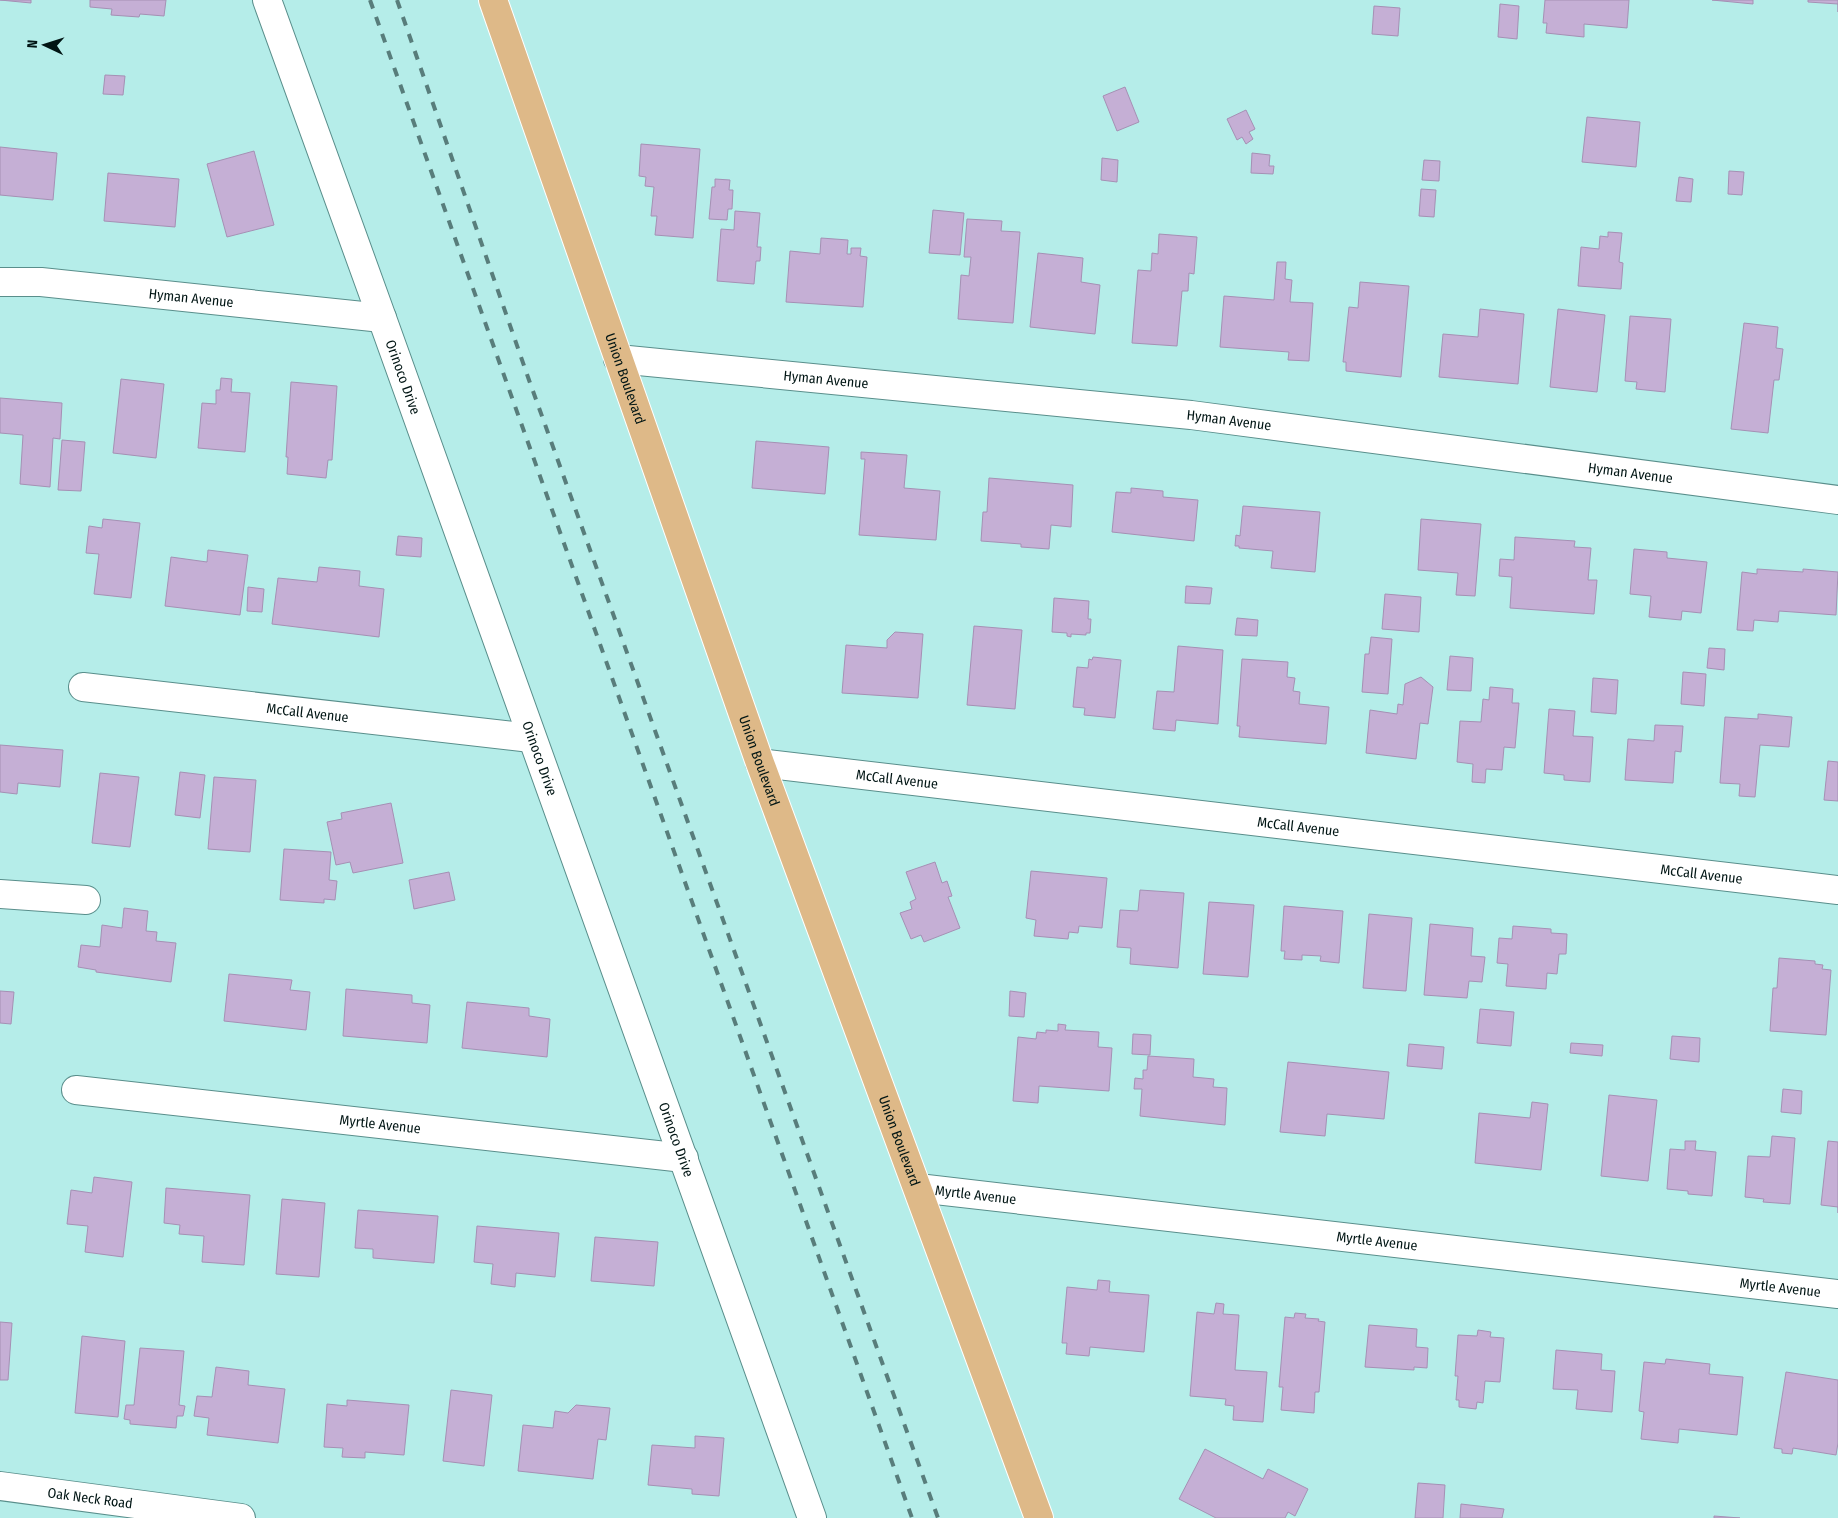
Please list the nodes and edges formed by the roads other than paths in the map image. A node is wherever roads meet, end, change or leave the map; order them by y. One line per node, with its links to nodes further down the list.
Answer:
1 (266, 0): 4 (street, Orinoco Drive)
2 (493, 0): 5 (main road, Union Boulevard)
3 (0, 282): 4 (street, Hyman Avenue)
4 (382, 318): 8 (street, Orinoco Drive)
5 (618, 359): 6 (street, Hyman Avenue); 9 (main road, Union Boulevard)
6 (1838, 500)
7 (83, 688): 8 (street, McCall Avenue)
8 (531, 738): 14 (street, Orinoco Drive)
9 (760, 763): 10 (street, McCall Avenue); 15 (main road, Union Boulevard)
10 (1838, 890)
11 (0, 894): 12 (street)
12 (86, 900)
13 (76, 1090): 14 (street, Myrtle Avenue)
14 (684, 1158): 19 (street, Orinoco Drive)
15 (918, 1188): 16 (street, Myrtle Avenue); 20 (main road, Union Boulevard)
16 (1838, 1294)
17 (0, 1486): 18 (street, Oak Neck Road)
18 (240, 1518)
19 (812, 1518)
20 (1039, 1518)

